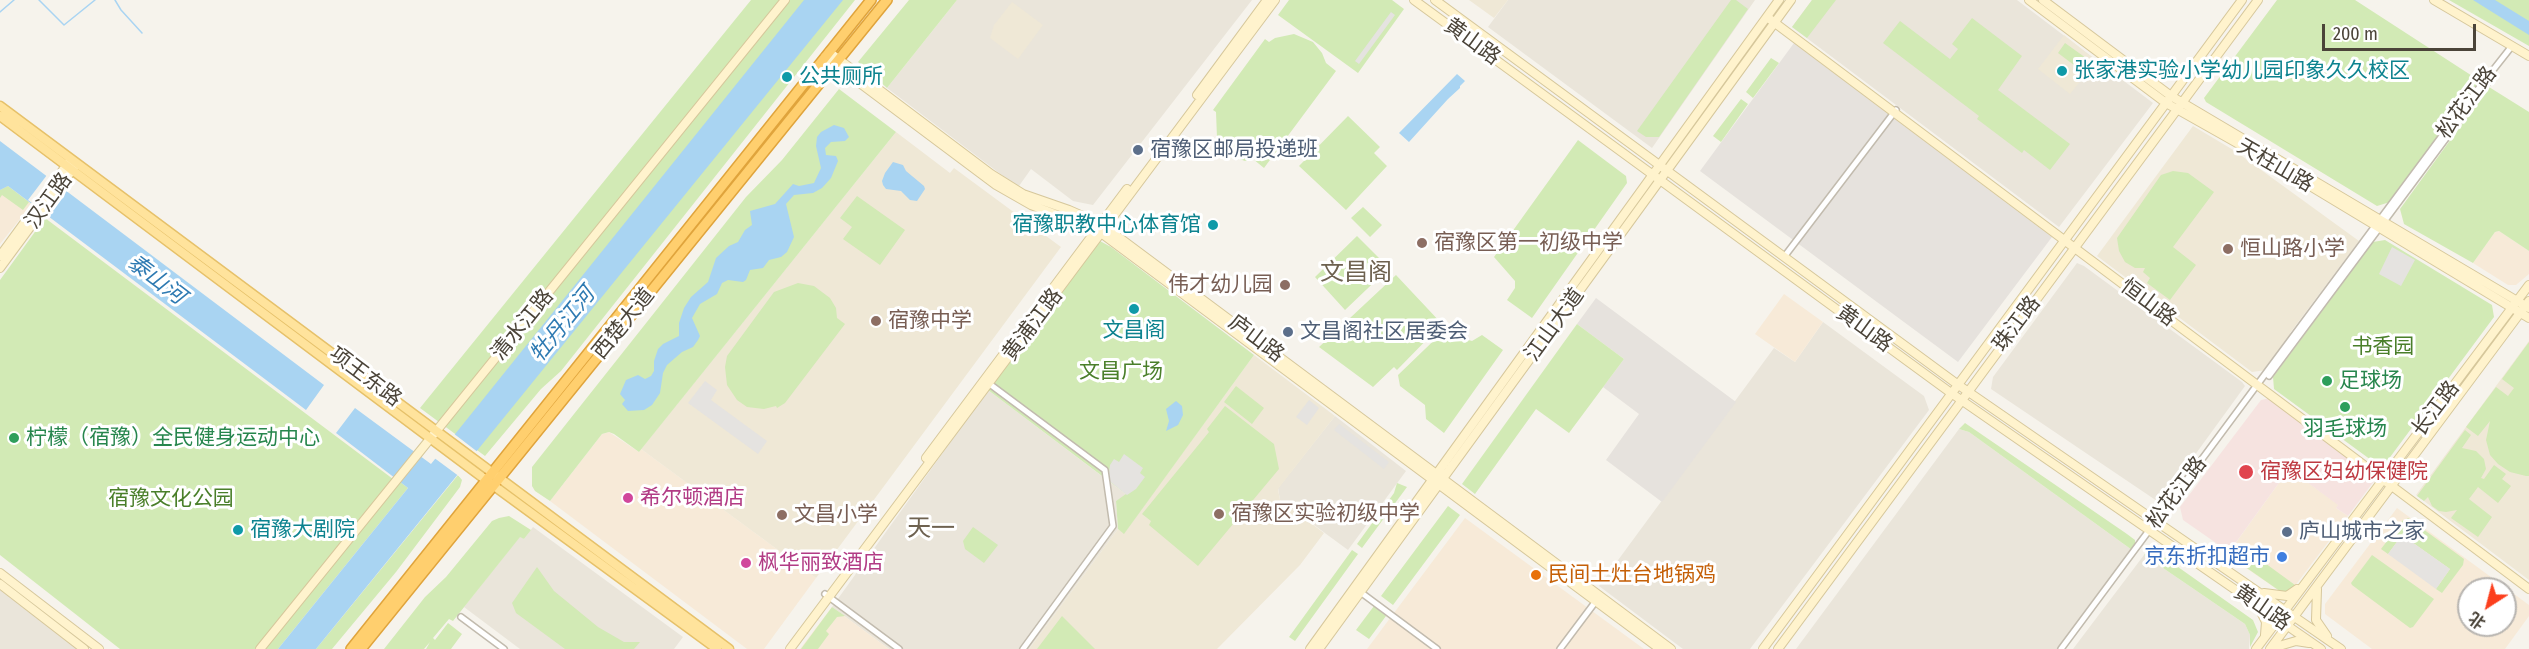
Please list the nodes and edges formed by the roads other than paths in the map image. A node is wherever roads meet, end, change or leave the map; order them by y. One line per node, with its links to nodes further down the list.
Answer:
1 (785, 0): 53 (street, 清水江路)
2 (871, 0): 18 (highway, 西楚大道)
3 (886, 0): 20 (highway, 西楚大道)
4 (1268, 0): 36 (street, 黄浦江路)
5 (1275, 0): 36 (street, 黄浦江路)
6 (1414, 0): 30 (street, 黄山路)
7 (1435, 0): 28 (street, 黄山路)
8 (1779, 0): 15 (street, 江山大道)
9 (1791, 0): 16 (street, 江山大道)
10 (2029, 0): 21 (street, 天柱山路)
11 (2043, 0): 21 (street, 天柱山路)
12 (2242, 0): 21 (street, 珠江路)
13 (2258, 0): 22 (street, 珠江路)
14 (2434, 0): 17 (street)
15 (1768, 16): 16 (street, 恒山路); 28 (street, 江山大道)
16 (1775, 21): 25 (street, 恒山路); 29 (street, 江山大道)
17 (2512, 46): 19 (street); 35 (street, 松花江路)
18 (827, 55): 20 (street, 庐山路); 57 (highway, 西楚大道)
19 (2529, 56)
20 (837, 62): 36 (street, 庐山路); 57 (highway, 西楚大道)
21 (2168, 100): 22 (street, 天柱山路); 24 (street, 天柱山路); 32 (street, 珠江路)
22 (2182, 102): 24 (street, 珠江路); 35 (street, 天柱山路)
23 (0, 106): 27 (main road, 项王东路)
24 (2176, 110): 33 (street, 珠江路); 35 (street, 天柱山路)
25 (1895, 111): 37 (street, 恒山路); 40 (street)
26 (0, 116): 27 (main road, 项王东路)
27 (72, 164): 34 (street, 汉江路); 53 (main road, 项王东路); 54 (main road, 项王东路)
28 (1659, 165): 29 (street, 黄山路); 30 (street, 江山大道)
29 (1667, 170): 31 (street, 江山大道); 40 (street, 黄山路)
30 (1652, 174): 31 (street, 黄山路); 55 (street, 江山大道)
31 (1660, 180): 51 (street, 黄山路); 58 (street, 江山大道)
32 (2104, 187): 33 (street); 37 (street, 珠江路)
33 (2114, 194): 38 (street, 珠江路)
34 (37, 212): 39 (street, 汉江路); 41 (street, 汉江路)
35 (2379, 224): 43 (street, 天柱山路); 45 (street, 天柱山路); 49 (street, 松花江路)
36 (1101, 229): 47 (street, 黄浦江路); 55 (street, 庐山路)
37 (2065, 239): 38 (street, 恒山路); 48 (street, 珠江路)
38 (2075, 246): 49 (street, 恒山路); 50 (street, 珠江路)
39 (0, 256)
40 (1784, 257): 48 (street, 黄山路)
41 (0, 268)
42 (2529, 285): 43 (street, 长江路)
43 (2517, 300): 44 (street, 天柱山路); 45 (street, 长江路)
44 (2526, 307): 45 (street, 天柱山路); 46 (street, 天柱山路); 60 (street, 长江路)
45 (2512, 308): 56 (street, 长江路)
46 (2529, 318)
47 (986, 382): 73 (street, 黄浦江路); 95 (street)
48 (1957, 384): 50 (street, 黄山路); 51 (street, 珠江路)
49 (2259, 385): 56 (street, 恒山路); 62 (street, 松花江路)
50 (1967, 391): 52 (street, 珠江路); 62 (street, 黄山路)
51 (1951, 393): 52 (street, 黄山路); 59 (street, 珠江路)
52 (1960, 400): 61 (street, 珠江路); 63 (street, 黄山路)
53 (437, 431): 54 (street, 清水江路); 57 (main road, 项王东路)
54 (430, 439): 57 (main road, 项王东路); 86 (street, 清水江路)
55 (1435, 475): 58 (street, 庐山路); 71 (street, 江山大道)
56 (2384, 478): 60 (street, 恒山路); 67 (street, 长江路)
57 (492, 479): 87 (highway, 西楚大道); 88 (highway, 西楚大道); 90 (main road, 项王东路); 91 (main road, 项王东路)
58 (1442, 481): 71 (street, 江山大道); 74 (street, 庐山路); 101 (street, 庐山路)
59 (1883, 485): 61 (street); 64 (street, 珠江路)
60 (2392, 485): 69 (street, 长江路); 70 (street, 恒山路)
61 (1893, 492): 65 (street, 珠江路)
62 (2157, 522): 63 (street, 松花江路); 72 (street, 黄山路)
63 (2151, 531): 75 (street, 黄山路); 104 (street, 松花江路)
64 (1845, 536): 65 (street); 102 (street, 珠江路)
65 (1855, 544): 103 (street, 珠江路)
66 (0, 573): 85 (street)
67 (2305, 582): 72 (street); 76 (street, 长江路)
68 (0, 584): 84 (street)
69 (2318, 586): 78 (street, 长江路); 82 (street)
70 (2529, 587)
71 (1358, 590): 96 (street, 江山大道); 97 (street, 江山大道); 98 (street)
72 (2257, 591): 76 (street, 黄山路)
73 (827, 595): 92 (street, 黄浦江路); 93 (street, 黄浦江路); 94 (street)
74 (1596, 601): 99 (street); 100 (street, 庐山路)
75 (2254, 602): 79 (street, 黄山路); 81 (street)
76 (2285, 610): 78 (street, 黄山路); 79 (street, 长江路)
77 (461, 617): 89 (street)
78 (2294, 617): 80 (street, 长江路); 82 (street, 黄山路)
79 (2278, 619): 80 (street, 黄山路); 81 (street, 长江路)
80 (2288, 626): 83 (street, 黄山路); 106 (street, 长江路)
81 (2263, 639): 105 (street, 长江路)
82 (2337, 647)
83 (2319, 648): 106 (street)
84 (84, 649)
85 (99, 649)
86 (260, 649)
87 (351, 649)
88 (361, 649)
89 (504, 649)
90 (717, 649)
91 (729, 649)
92 (784, 649)
93 (790, 649)
94 (899, 649)
95 (1023, 649)
96 (1310, 649)
97 (1319, 649)
98 (1437, 649)
99 (1560, 649)
100 (1660, 649)
101 (1671, 649)
102 (1763, 649)
103 (1778, 649)
104 (2063, 649)
105 (2256, 649)
106 (2270, 649)

